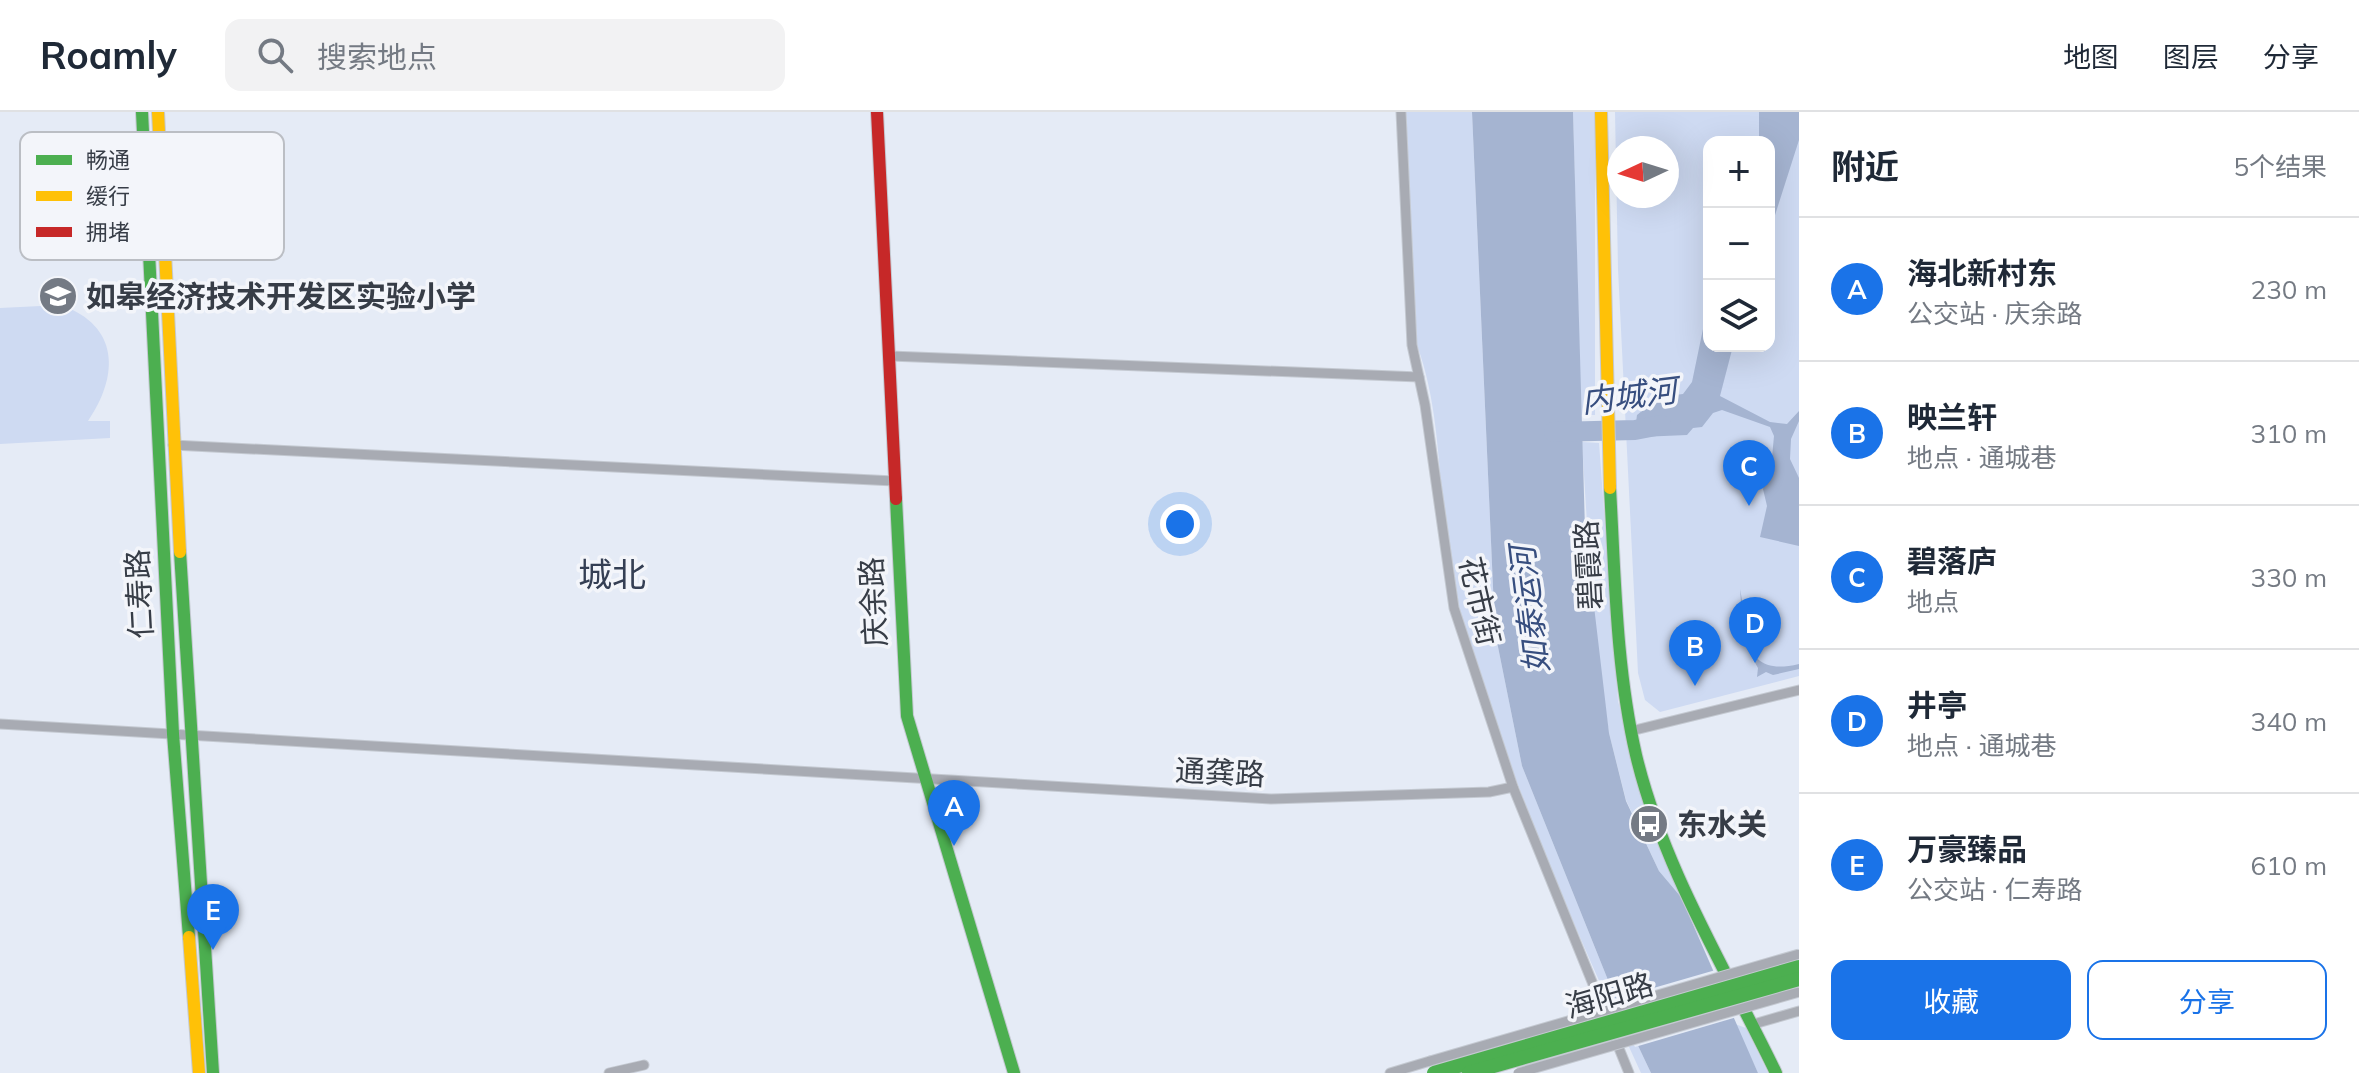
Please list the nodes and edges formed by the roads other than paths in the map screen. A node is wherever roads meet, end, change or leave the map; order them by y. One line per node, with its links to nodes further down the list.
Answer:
1 (142, 112): 6 (main road, 仁寿路)
2 (158, 112): 7 (main road, 仁寿路)
3 (877, 112): 10 (main road, 庆余路)
4 (1401, 112): 11 (street, 花市街)
5 (1601, 112): 16 (main road, 碧霞路)
6 (143, 132)
7 (159, 132)
8 (149, 260): 17 (main road, 仁寿路)
9 (165, 260): 12 (main road, 仁寿路)
10 (890, 356): 11 (street); 13 (main road, 庆余路)
11 (1419, 377): 20 (street, 花市街)
12 (173, 445): 13 (street); 18 (main road, 仁寿路)
13 (894, 481): 19 (main road, 庆余路)
14 (1799, 690): 16 (street)
15 (0, 724): 17 (street, 通龚路)
16 (1631, 731): 26 (main road, 碧霞路)
17 (173, 734): 18 (street, 通龚路); 29 (main road, 仁寿路)
18 (190, 735): 19 (street, 通龚路); 30 (main road, 仁寿路)
19 (923, 779): 20 (street, 通龚路); 32 (main road, 庆余路)
20 (1513, 787): 36 (street, 花市街)
21 (1799, 954): 28 (street, bridge)
22 (1799, 967): 28 (main road, 海阳路, bridge)
23 (1799, 979): 34 (main road, 海阳路, bridge)
24 (1799, 992): 35 (street, bridge)
25 (1799, 1011): 26 (street)
26 (1754, 1024): 37 (main road, 碧霞路)
27 (644, 1065): 31 (street)
28 (1432, 1067): 33 (street)
29 (199, 1073)
30 (213, 1073)
31 (609, 1073)
32 (1014, 1073)
33 (1390, 1073)
34 (1469, 1073)
35 (1518, 1073)
36 (1629, 1073)
37 (1776, 1073)

